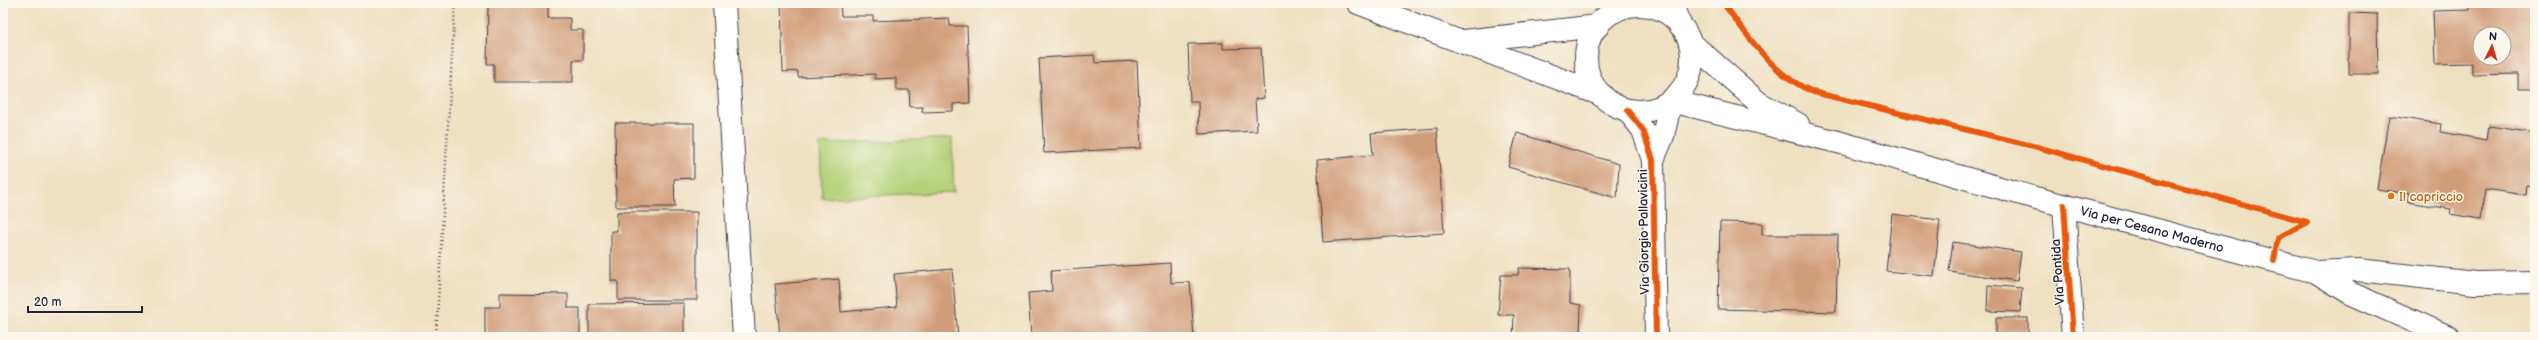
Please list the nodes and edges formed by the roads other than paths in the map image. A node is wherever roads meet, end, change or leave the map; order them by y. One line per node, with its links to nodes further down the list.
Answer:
1 (724, 3): 16 (main road)
2 (1358, 3): 7 (main road)
3 (1671, 3): 6 (main road)
4 (1617, 7): 5 (main road); 6 (main road)
5 (1598, 26): 7 (main road); 8 (main road)
6 (1685, 33): 9 (main road); 11 (main road, Via per Cesano Maderno)
7 (1460, 41): 8 (main road)
8 (1602, 95): 10 (main road)
9 (1671, 101): 10 (main road); 11 (main road, Via per Cesano Maderno); 12 (main road, Via Giorgio Pallavicini)
10 (1627, 110): 12 (main road, Via Giorgio Pallavicini)
11 (1827, 140): 13 (main road, Via per Cesano Maderno)
12 (1653, 160): 17 (main road, Via Giorgio Pallavicini)
13 (2064, 205): 14 (main road, Via per Cesano Maderno); 18 (main road, Via Pontida)
14 (2316, 272): 15 (main road, Via per Cesano Maderno); 19 (main road, Via per Cesano Maderno)
15 (2535, 282)
16 (744, 337)
17 (1656, 337)
18 (2073, 337)
19 (2449, 337)

